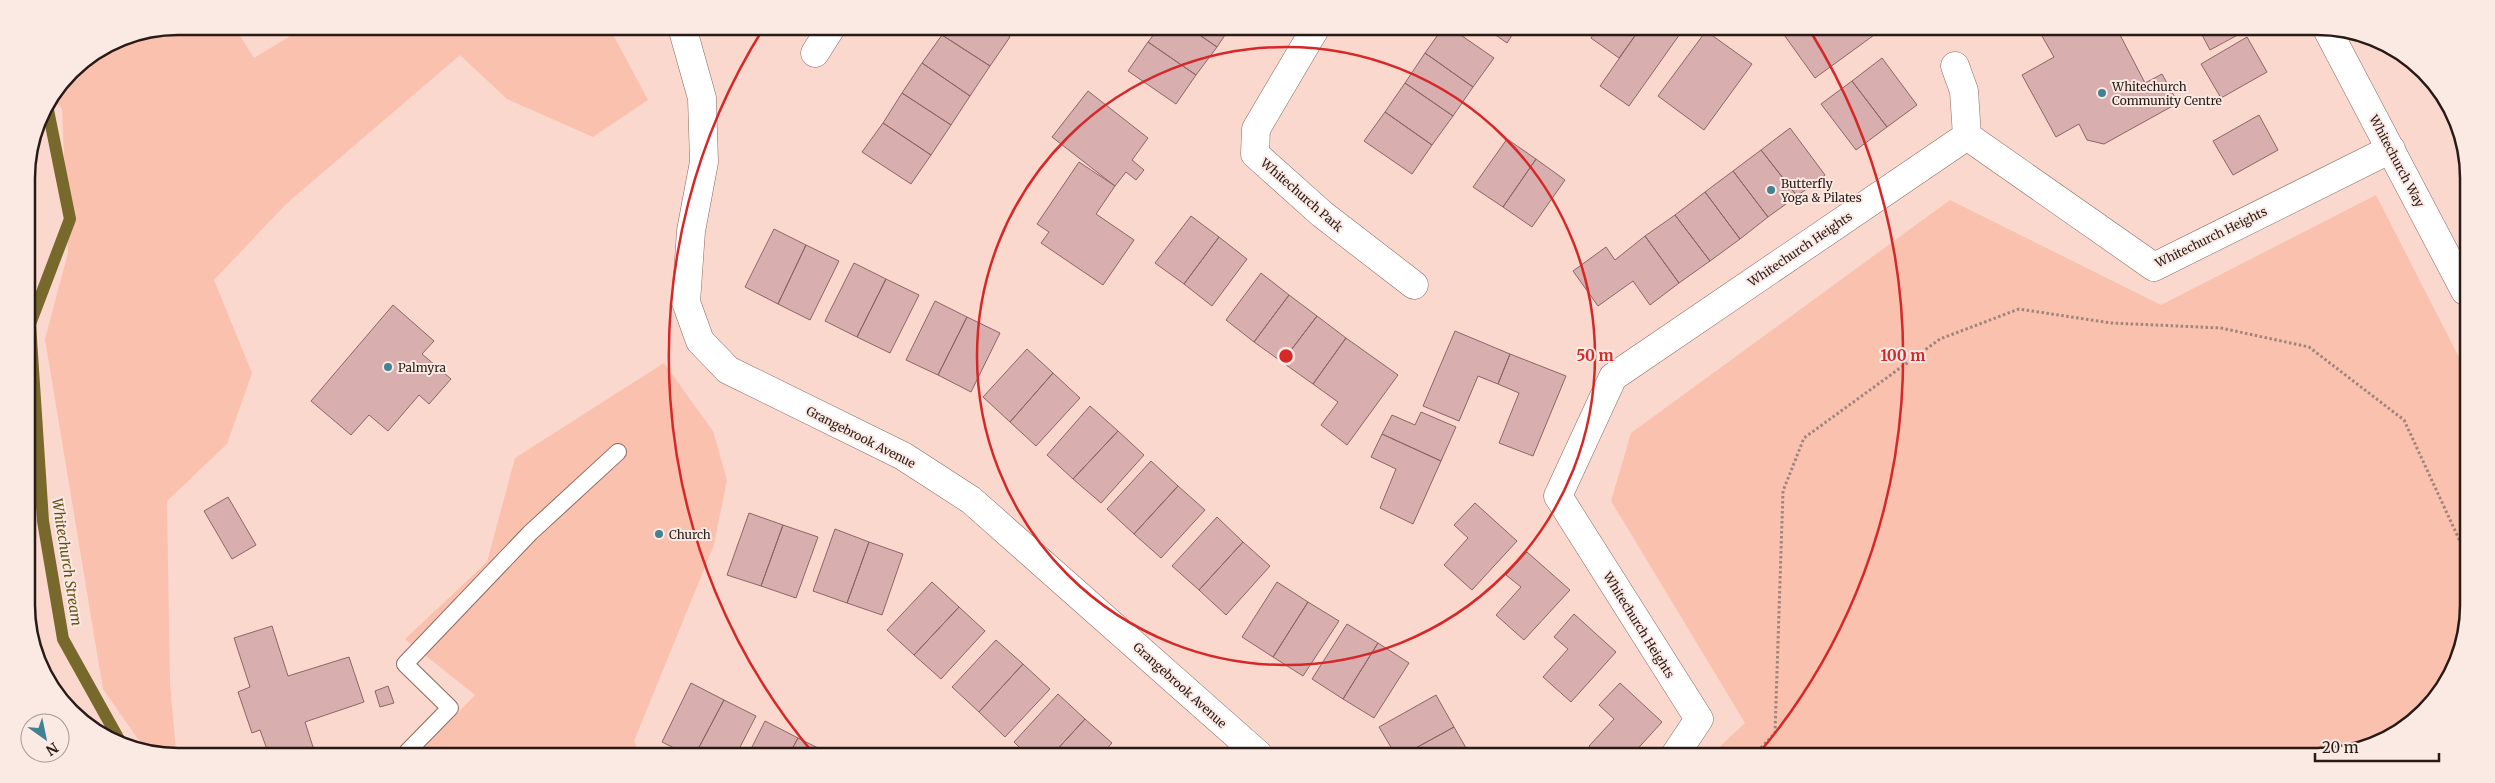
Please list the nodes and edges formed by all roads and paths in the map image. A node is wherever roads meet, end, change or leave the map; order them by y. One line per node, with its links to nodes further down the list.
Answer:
1 (684, 35): 14 (street, Grangebrook Avenue)
2 (827, 35): 5 (street)
3 (1312, 35): 10 (street, Whitechurch Park)
4 (2330, 36): 8 (street, Whitechurch Way)
5 (816, 53)
6 (1955, 66): 7 (street)
7 (1967, 136): 8 (street, Whitechurch Heights); 15 (street, Whitechurch Heights)
8 (2390, 149): 9 (street, Whitechurch Way)
9 (2460, 282)
10 (1414, 285)
11 (618, 452): 13 (lane)
12 (2460, 541): 16 (path)
13 (411, 748)
14 (1251, 748)
15 (1680, 748)
16 (1761, 748)

